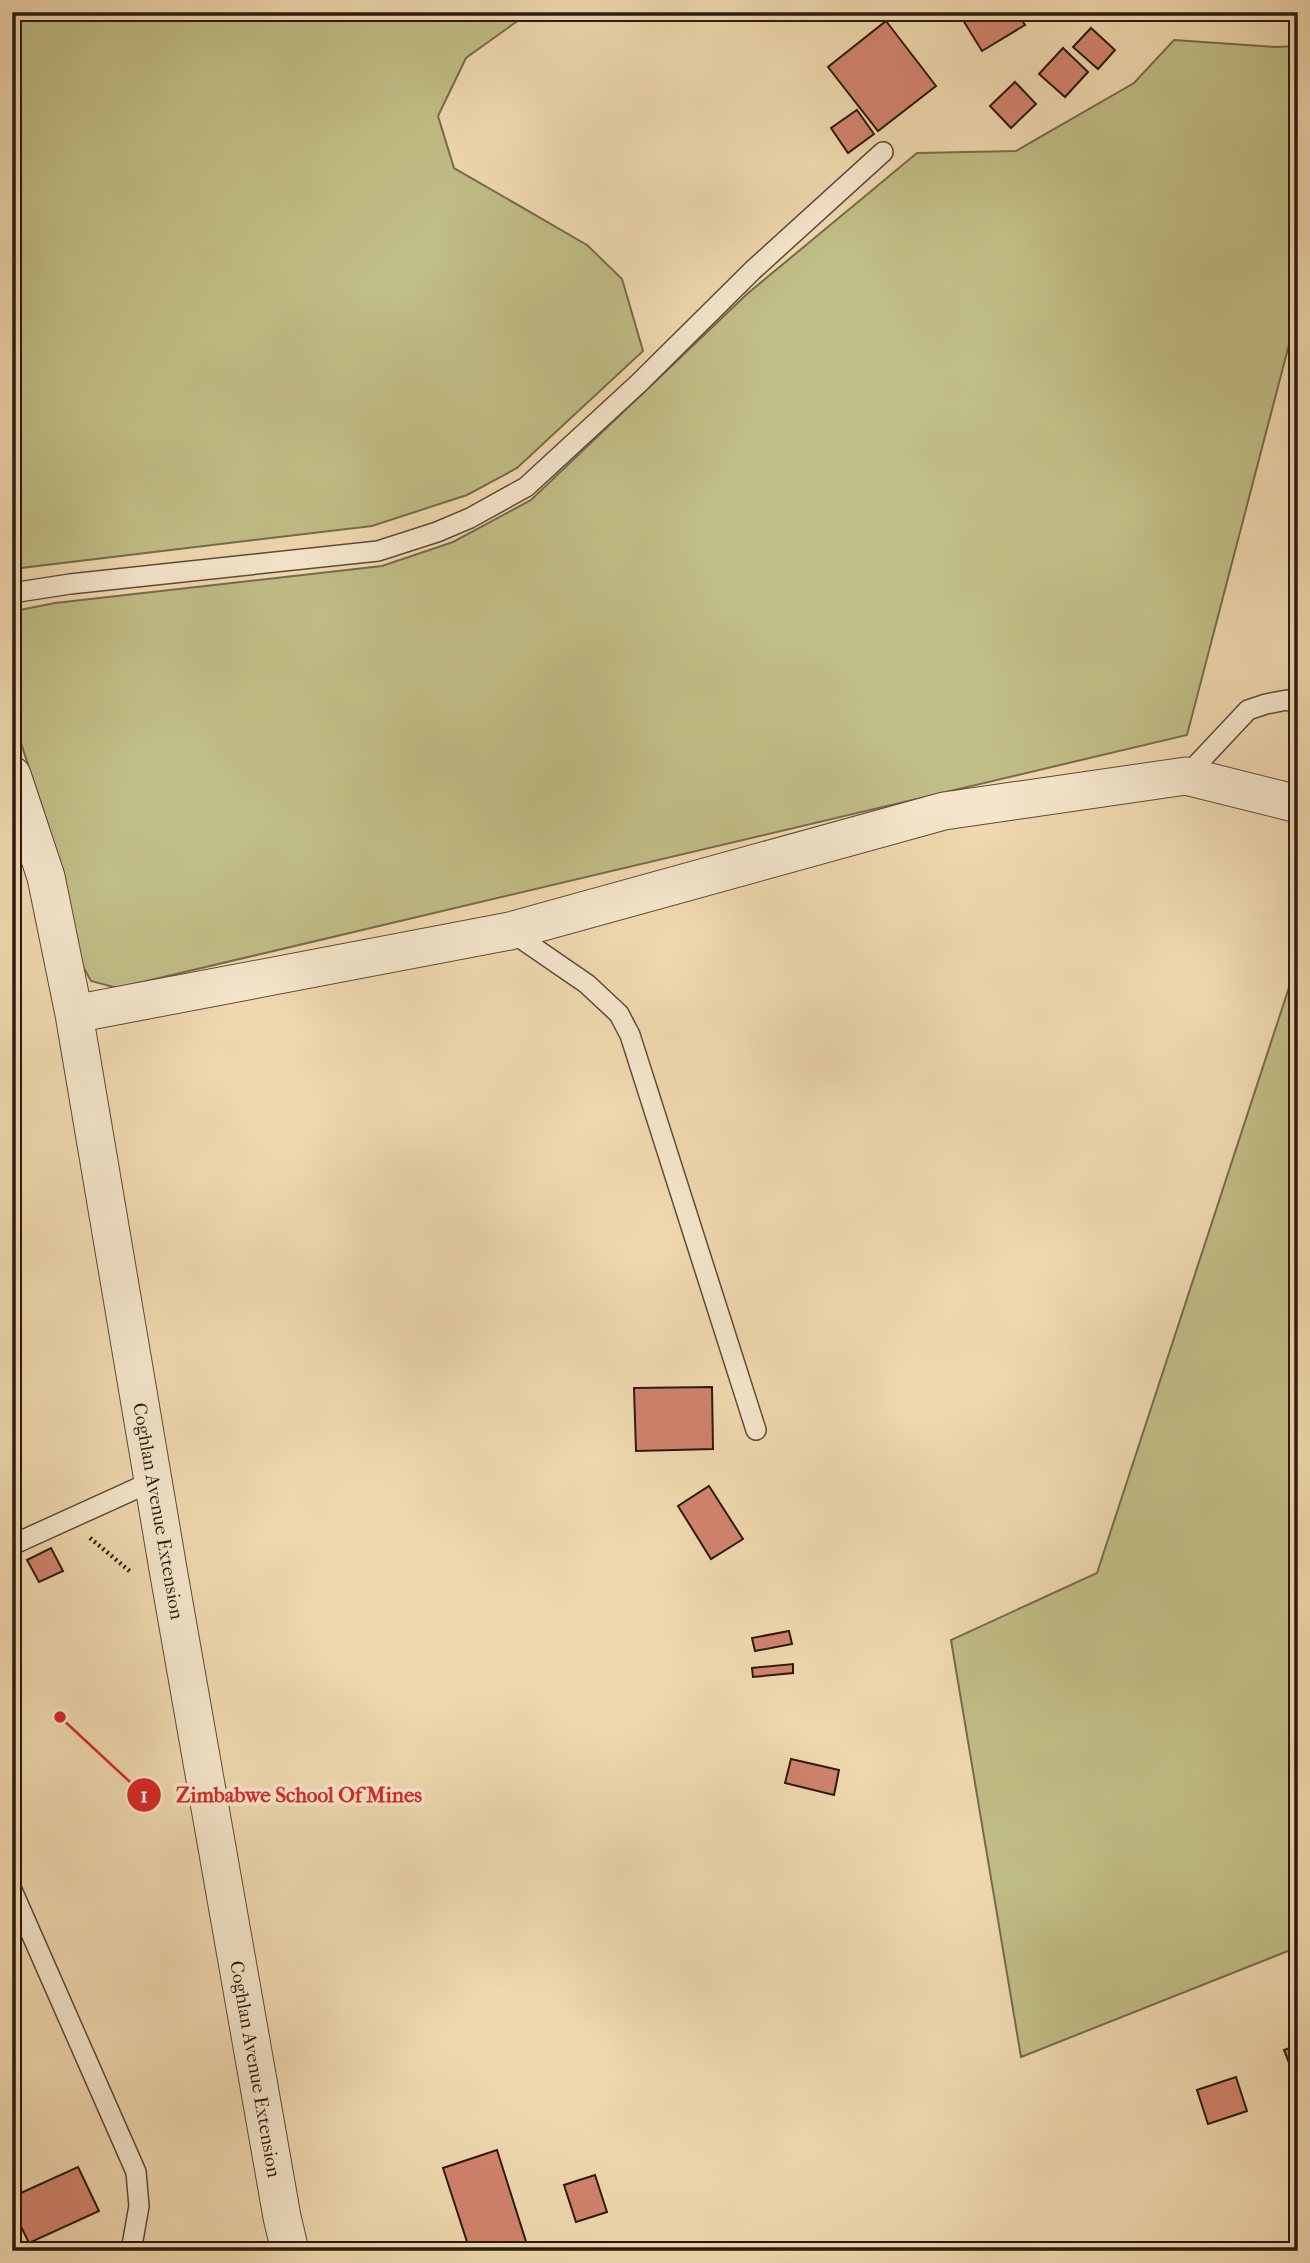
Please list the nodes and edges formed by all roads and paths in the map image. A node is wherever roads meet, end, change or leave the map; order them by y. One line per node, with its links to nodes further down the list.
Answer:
1 (883, 152): 2 (lane)
2 (12, 593)
3 (1298, 704): 5 (lane)
4 (12, 775): 8 (street, Coghlan Avenue Extension)
5 (1186, 776): 6 (street); 7 (street)
6 (1298, 804)
7 (510, 931): 8 (street); 9 (lane)
8 (75, 1014): 10 (street, Coghlan Avenue Extension)
9 (756, 1430)
10 (153, 1480): 12 (lane); 16 (street, Coghlan Avenue Extension)
11 (81, 1531): 13 (path)
12 (12, 1545)
13 (135, 1576)
14 (12, 1890): 15 (lane)
15 (131, 2251)
16 (290, 2251)

